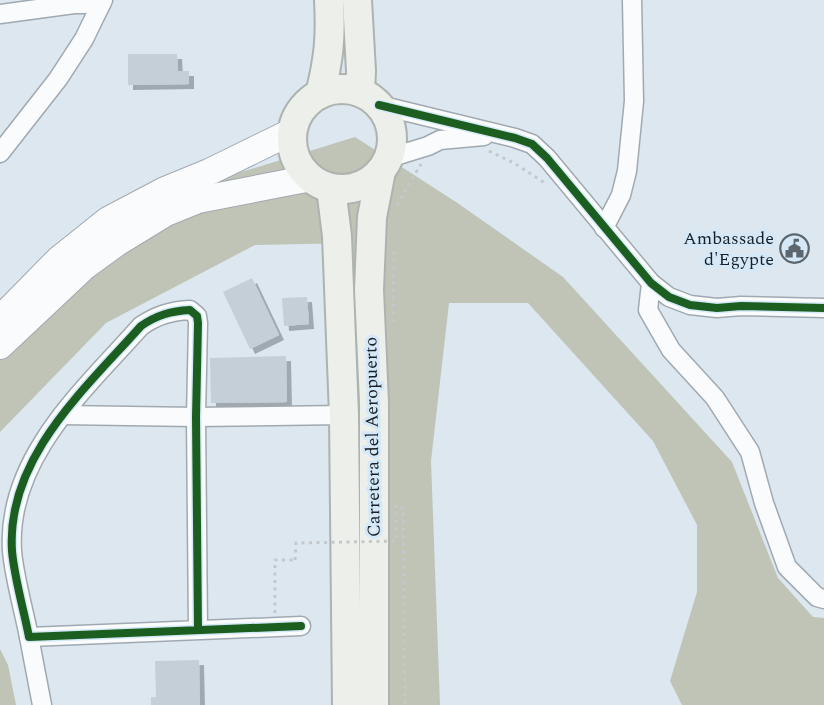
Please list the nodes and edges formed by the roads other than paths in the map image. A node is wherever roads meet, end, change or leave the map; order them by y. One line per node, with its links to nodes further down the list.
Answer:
1 (329, 0): 6 (main road)
2 (357, 0): 7 (main road)
3 (632, 0): 13 (street)
4 (102, 2): 5 (street); 10 (street)
5 (0, 14)
6 (320, 94): 7 (main road); 8 (main road)
7 (370, 99): 9 (street); 11 (main road)
8 (293, 131): 12 (main road); 16 (main road)
9 (498, 135): 11 (street); 13 (street)
10 (0, 153)
11 (385, 164): 12 (main road); 25 (main road, Carretera del Aeropuerto)
12 (321, 183): 17 (main road); 18 (main road, Carretera del Aeropuerto)
13 (604, 228): 14 (street)
14 (651, 283): 15 (street); 21 (street)
15 (824, 308)
16 (0, 319)
17 (0, 346)
18 (344, 414): 20 (street); 25 (main road, Carretera del Aeropuerto)
19 (62, 415): 20 (street); 20 (street); 24 (street)
20 (196, 417): 23 (street)
21 (824, 599)
22 (301, 626): 23 (street)
23 (198, 630): 24 (street)
24 (29, 637): 26 (street)
25 (360, 644): 27 (main road, Carretera del Aeropuerto); 28 (main road, Carretera del Aeropuerto)
26 (42, 705)
27 (347, 705)
28 (374, 705)

